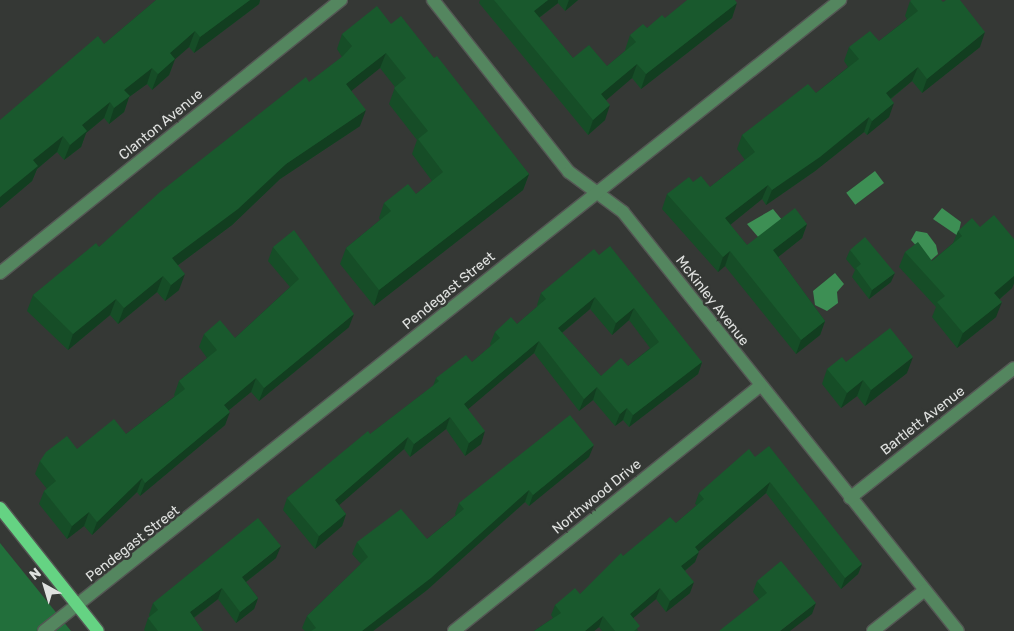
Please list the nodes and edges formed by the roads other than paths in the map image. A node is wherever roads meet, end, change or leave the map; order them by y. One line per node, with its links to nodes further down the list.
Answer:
1 (341, 0): 5 (street, Clanton Avenue)
2 (433, 0): 4 (street, McKinley Avenue)
3 (840, 0): 4 (street, Pendegast Street)
4 (595, 194): 7 (street, McKinley Avenue); 11 (street, Pendegast Street)
5 (0, 273)
6 (1014, 368): 8 (street, Bartlett Avenue)
7 (760, 386): 8 (street, McKinley Avenue); 14 (street, Northwood Drive)
8 (850, 498): 10 (street, McKinley Avenue)
9 (0, 508): 11 (main road)
10 (925, 590): 15 (street); 16 (street, McKinley Avenue)
11 (78, 605): 12 (street, Pendegast Street); 13 (main road)
12 (44, 631)
13 (98, 631)
14 (454, 631)
15 (873, 631)
16 (958, 631)

